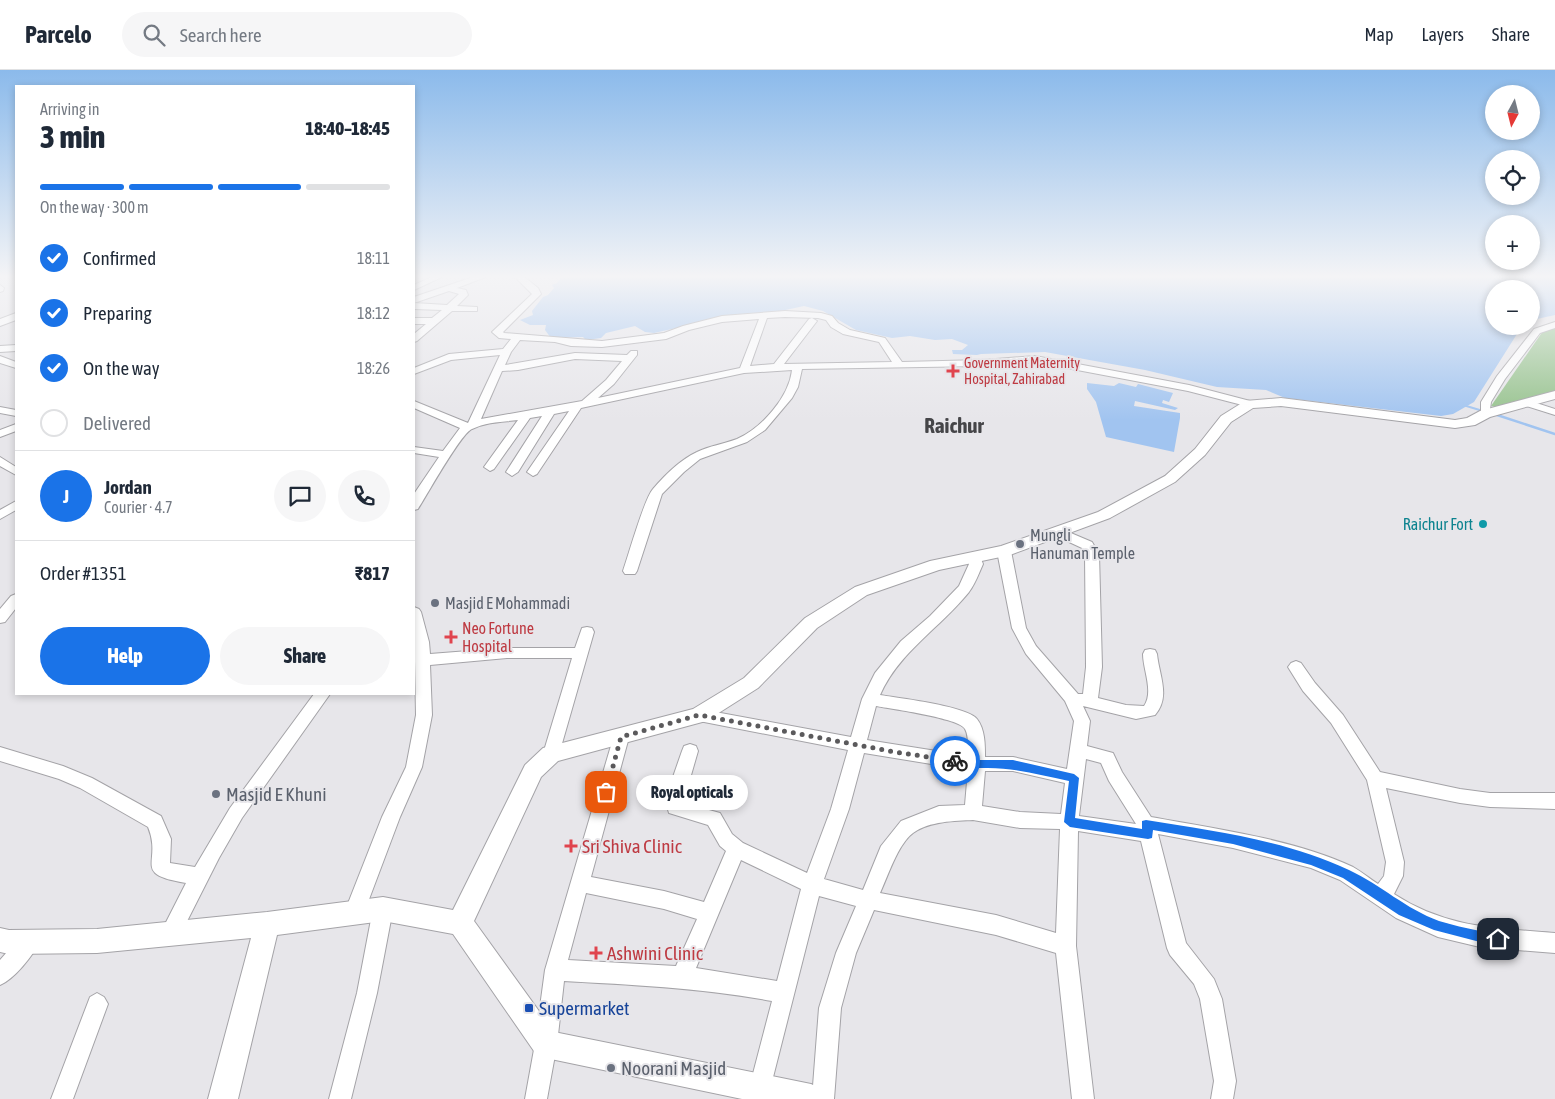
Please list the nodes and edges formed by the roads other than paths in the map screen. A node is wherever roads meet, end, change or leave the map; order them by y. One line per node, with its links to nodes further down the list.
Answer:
1 (431, 324): 9 (street)
2 (506, 324): 8 (street)
3 (702, 324): 8 (street)
4 (761, 324): 19 (street)
5 (810, 324): 17 (street)
6 (832, 324): 16 (street)
7 (1555, 325): 30 (street)
8 (518, 336): 13 (street)
9 (415, 338)
10 (638, 343): 14 (street)
11 (0, 348): 12 (street)
12 (15, 348)
13 (506, 352): 18 (street); 20 (street)
14 (630, 358): 18 (street); 24 (street)
15 (797, 366): 16 (street); 17 (street); 46 (street)
16 (899, 366): 25 (street)
17 (777, 367): 19 (street)
18 (499, 368): 32 (street)
19 (744, 370): 24 (street)
20 (415, 371)
21 (1555, 396): 22 (main road)
22 (1527, 403): 28 (street); 30 (main road)
23 (415, 404): 32 (street)
24 (581, 404): 27 (street); 39 (street)
25 (1250, 404): 30 (main road); 43 (main road)
26 (0, 410): 29 (street)
27 (550, 412): 31 (street); 38 (street)
28 (1555, 412)
29 (15, 413)
30 (1484, 415)
31 (526, 416): 32 (street); 37 (street)
32 (469, 425): 36 (street)
33 (15, 427): 34 (street)
34 (0, 434)
35 (415, 450): 36 (street)
36 (446, 455): 40 (street)
37 (490, 467)
38 (512, 472)
39 (533, 472)
40 (415, 504)
41 (15, 506): 42 (street)
42 (0, 515)
43 (1059, 532): 44 (main road); 59 (street)
44 (1004, 550): 45 (main road); 57 (street)
45 (974, 557): 58 (street); 60 (main road)
46 (630, 571)
47 (15, 600): 48 (street)
48 (0, 618)
49 (415, 620): 51 (street)
50 (587, 632): 52 (street)
51 (418, 643): 54 (street)
52 (581, 652): 54 (street); 66 (street)
53 (1150, 654): 59 (street)
54 (422, 660): 81 (street)
55 (1296, 668): 69 (street)
56 (321, 695): 75 (street)
57 (1072, 698): 59 (street); 63 (street)
58 (870, 699): 62 (street); 67 (street)
59 (1090, 701)
60 (699, 715): 61 (main road); 62 (street)
61 (621, 737): 66 (main road); 76 (street)
62 (858, 745): 67 (street); 77 (street)
63 (1079, 750): 68 (street); 73 (street)
64 (690, 751): 74 (street)
65 (0, 754): 75 (street)
66 (551, 754): 83 (main road)
67 (976, 764): 68 (street); 71 (street)
68 (1074, 778): 72 (street)
69 (1375, 778): 70 (street); 78 (street)
70 (1555, 801)
71 (974, 812): 72 (street); 79 (street)
72 (1070, 822): 73 (street); 88 (street)
73 (1147, 829): 78 (street); 103 (street)
74 (736, 849): 77 (street); 82 (street)
75 (200, 876): 85 (street)
76 (579, 883): 82 (street); 89 (street)
77 (812, 885): 79 (street); 92 (street)
78 (1381, 896): 87 (street)
79 (867, 900): 88 (street); 101 (street)
80 (383, 909): 81 (main road); 83 (main road); 98 (street)
81 (355, 911): 84 (main road)
82 (710, 913): 91 (street)
83 (460, 923): 94 (main road)
84 (267, 924): 85 (main road); 97 (main road)
85 (170, 934): 86 (main road)
86 (9, 943): 90 (street)
87 (1555, 943)
88 (1066, 946): 102 (street)
89 (555, 970): 91 (street); 94 (street)
90 (0, 975)
91 (682, 977): 92 (street)
92 (783, 993): 95 (street)
93 (97, 1004): 96 (street)
94 (546, 1044): 95 (main road); 99 (street)
95 (760, 1089): 100 (main road)
96 (62, 1099)
97 (224, 1099)
98 (340, 1099)
99 (536, 1099)
100 (811, 1099)
101 (822, 1099)
102 (1083, 1099)
103 (1222, 1099)

